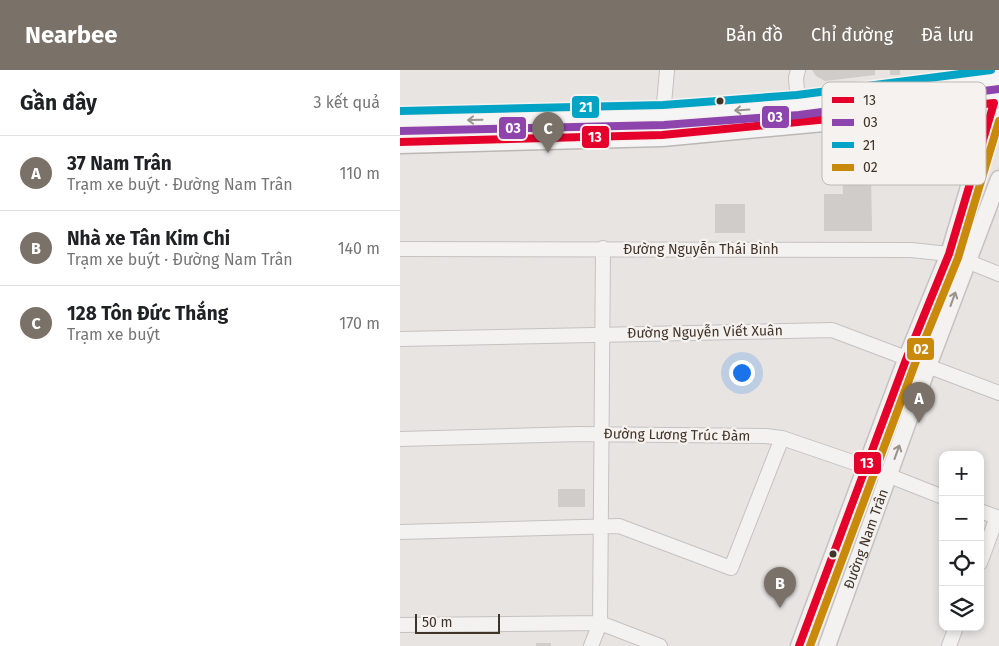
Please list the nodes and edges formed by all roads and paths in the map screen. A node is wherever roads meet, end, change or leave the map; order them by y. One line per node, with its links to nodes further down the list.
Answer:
1 (667, 70): 8 (street)
2 (798, 70): 7 (street)
3 (999, 78): 4 (highway)
4 (969, 82)
5 (997, 97): 11 (street, Đường Nam Trân)
6 (822, 102): 7 (highway)
7 (798, 105): 8 (highway, one-way to 8)
8 (664, 116): 10 (highway, one-way to 10)
9 (822, 120): 12 (highway)
10 (400, 121)
11 (986, 132)
12 (400, 142)
13 (999, 179): 18 (street, Đường Nam Trân)
14 (970, 185): 17 (street, Đường Nam Trân)
15 (603, 248): 16 (street, Đường Nguyễn Thái Bình); 17 (street, Đường Nguyễn Thái Bình); 20 (street)
16 (400, 249)
17 (948, 254): 18 (street, Đường Nguyễn Thái Bình); 22 (street, Đường Nam Trân)
18 (967, 261): 19 (street, Đường Nguyễn Thái Bình); 23 (street, Đường Nam Trân, one-way to 18)
19 (999, 274)
20 (602, 335): 21 (street, Đường Nguyễn Viết Xuân); 22 (street, Đường Nguyễn Viết Xuân); 25 (street)
21 (400, 339)
22 (907, 357): 23 (street, Đường Nguyễn Viết Xuân); 28 (street, Đường Nam Trân)
23 (928, 366): 24 (street, Đường Nguyễn Viết Xuân); 29 (street, Đường Nam Trân, one-way to 23)
24 (999, 393)
25 (601, 434): 26 (street, Đường Lương Trúc Đàm); 27 (street, Đường Lương Trúc Đàm); 33 (street)
26 (782, 438): 28 (street, Đường Lương Trúc Đàm); 33 (street)
27 (400, 439)
28 (867, 467): 29 (street, Đường Lương Trúc Đàm); 41 (street, Đường Nam Trân)
29 (888, 476): 30 (street, Đường Lương Trúc Đàm); 42 (street, Đường Nam Trân)
30 (940, 496)
31 (984, 513): 32 (street)
32 (998, 518): 35 (street)
33 (600, 525): 34 (street); 36 (street)
34 (400, 532)
35 (984, 553)
36 (600, 623): 37 (street); 39 (street); 40 (street)
37 (400, 625)
38 (955, 631): 43 (street)
39 (591, 646)
40 (660, 646)
41 (798, 646)
42 (827, 646)
43 (949, 646)

